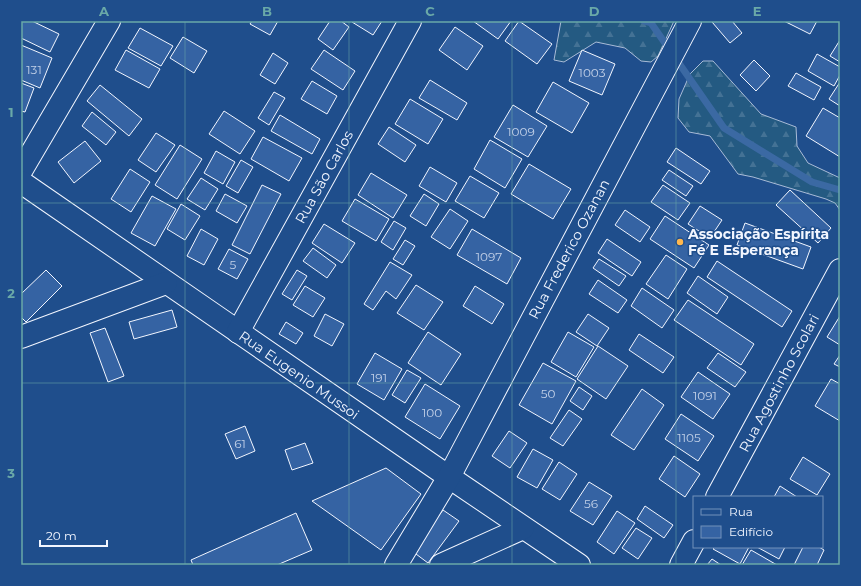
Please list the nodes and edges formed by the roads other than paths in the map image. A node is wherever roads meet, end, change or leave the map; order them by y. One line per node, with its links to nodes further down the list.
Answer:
1 (109, 21): 4 (street)
2 (410, 21): 8 (street, Rua São Carlos)
3 (688, 25): 10 (street, Rua Frederico Ozanan)
4 (21, 171)
5 (21, 182): 7 (street, Rua Eugenio Mussoi)
6 (840, 270): 11 (street, Rua Agostinho Scolari)
7 (166, 283): 8 (street, Rua Eugenio Mussoi); 9 (street)
8 (238, 332): 10 (street, Rua Eugenio Mussoi)
9 (21, 337)
10 (449, 477): 12 (street, Rua Eugenio Mussoi); 14 (street, Rua Frederico Ozanan)
11 (718, 496)
12 (523, 528): 15 (street); 16 (street, Rua Eugenio Mussoi)
13 (693, 542): 17 (street)
14 (396, 565)
15 (441, 565)
16 (579, 565)
17 (681, 565)

